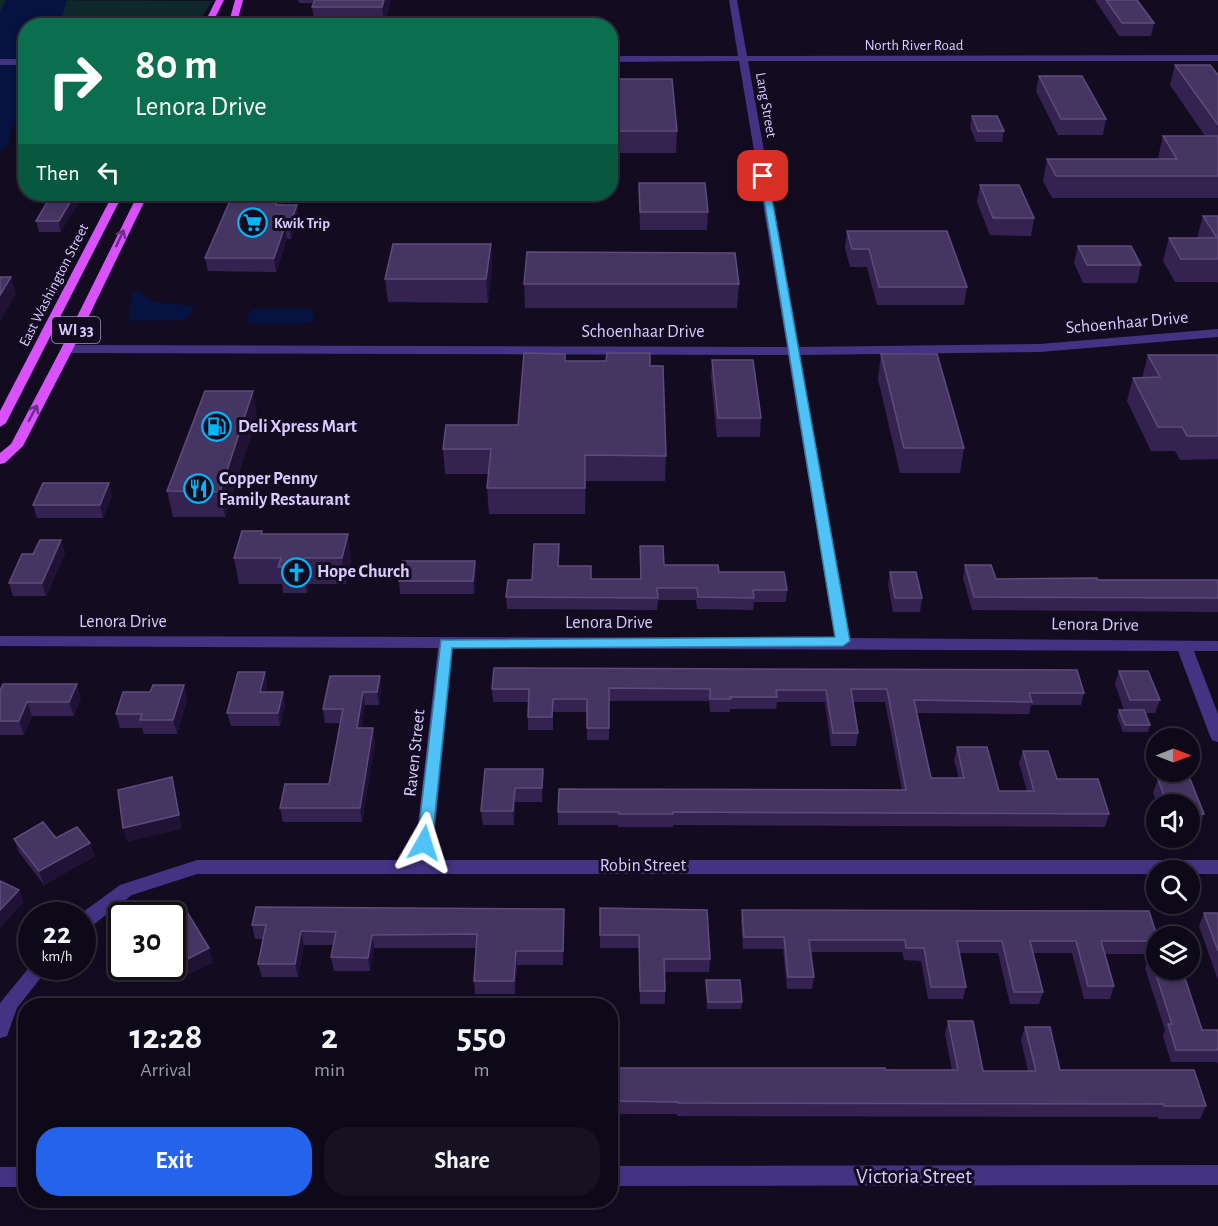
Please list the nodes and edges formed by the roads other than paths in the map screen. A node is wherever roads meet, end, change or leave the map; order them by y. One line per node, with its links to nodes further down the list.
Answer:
1 (220, 0): 4 (main road)
2 (239, 0): 5 (main road)
3 (733, 0): 8 (street, Lang Street)
4 (211, 18)
5 (234, 18)
6 (1218, 58): 8 (street, North River Road)
7 (618, 59): 8 (street, North River Road)
8 (743, 59): 15 (street, Lang Street)
9 (0, 62): 10 (street)
10 (18, 62)
11 (114, 201): 16 (main road, East Washington Street / WI 33)
12 (140, 201): 14 (main road, WI 33, one-way to 12)
13 (1218, 333): 15 (street, Schoenhaar Drive)
14 (67, 349): 15 (street, Schoenhaar Drive); 17 (main road, WI 33, one-way to 14)
15 (794, 351): 19 (street, Lang Street)
16 (0, 423)
17 (0, 460)
18 (0, 641): 20 (street, Lenora Drive)
19 (843, 641): 20 (street, Lenora Drive); 21 (street, Lenora Drive)
20 (446, 644): 24 (street, Raven Street)
21 (1184, 645): 22 (street, Lenora Drive); 23 (street)
22 (1218, 646)
23 (1218, 736)
24 (422, 866): 25 (street, Robin Street); 26 (street, Robin Street)
25 (1218, 867)
26 (96, 912)
27 (29, 980): 28 (street)
28 (0, 1030)
29 (618, 1176): 30 (street, Victoria Street)
30 (1218, 1176)
31 (0, 1177): 32 (street)
32 (18, 1177)

